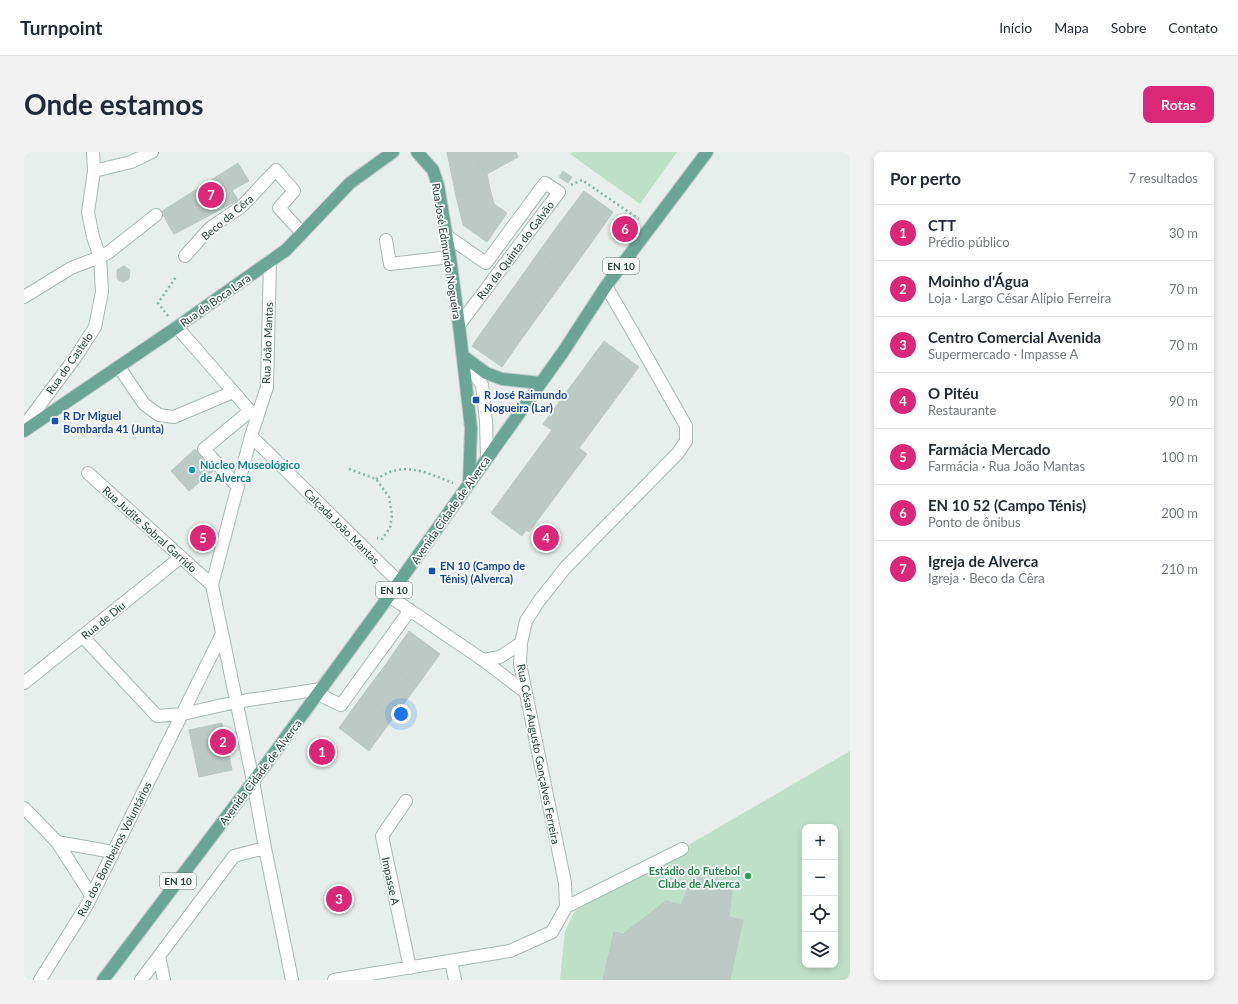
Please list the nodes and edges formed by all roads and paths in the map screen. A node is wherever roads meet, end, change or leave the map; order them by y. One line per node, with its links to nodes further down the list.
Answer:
1 (94, 152): 6 (street, Rua do Castelo)
2 (152, 152): 6 (street)
3 (393, 152): 10 (main road, Rua da Boca Lara)
4 (417, 152): 11 (main road, Rua José Edmundo Nogueira)
5 (706, 152): 9 (main road, Avenida Cidade de Alverca / EN 10)
6 (94, 170): 14 (street, Rua do Castelo)
7 (559, 192): 9 (path); 11 (street, Rua da Quinta do Galvão); 20 (street, Rua da Quinta do Galvão)
8 (156, 215): 14 (street)
9 (651, 227): 18 (main road, Avenida Cidade de Alverca / EN 10)
10 (302, 233): 13 (street, Beco da Cêra); 16 (main road, Rua da Boca Lara)
11 (447, 236): 15 (main road, Rua José Edmundo Nogueira)
12 (386, 240): 15 (street)
13 (185, 256)
14 (100, 257): 19 (street); 27 (street, Rua do Castelo)
15 (450, 257): 20 (main road, Rua José Edmundo Nogueira)
16 (270, 261): 21 (main road, Rua da Boca Lara); 26 (street, Rua João Mantas)
17 (176, 277): 21 (path)
18 (606, 286): 24 (main road, Avenida Cidade de Alverca / EN 10); 44 (street, Rua César Augusto Gonçalves Ferreira)
19 (24, 297)
20 (460, 325): 22 (main road, Rua José Edmundo Nogueira)
21 (177, 327): 23 (main road, Rua da Boca Lara); 25 (street)
22 (463, 356): 24 (main road); 30 (street, Rua José Edmundo Nogueira); 34 (main road, Rua José Edmundo Nogueira)
23 (119, 367): 25 (street); 28 (main road, Rua da Boca Lara)
24 (541, 383): 30 (main road, Avenida Cidade de Alverca / EN 10)
25 (233, 392): 26 (street)
26 (253, 415): 29 (street, Rua João Mantas); 35 (street)
27 (24, 426)
28 (24, 431)
29 (251, 436): 35 (street, Rua João Mantas); 36 (street, Calçada João Mantas)
30 (487, 458): 34 (main road, Avenida Cidade de Alverca / EN 10)
31 (349, 469): 33 (path)
32 (88, 473): 37 (street, Rua Judite Sobral Garrido)
33 (376, 479): 34 (path); 36 (path)
34 (467, 486): 38 (main road, Avenida Cidade de Alverca / EN 10)
35 (238, 487): 39 (street, Rua João Mantas)
36 (352, 536): 38 (street, Calçada João Mantas)
37 (181, 557): 39 (street, Rua Judite Sobral Garrido); 43 (street, Rua de Diu)
38 (399, 582): 40 (main road, Avenida Cidade de Alverca / EN 10)
39 (212, 585): 42 (street)
40 (389, 596): 41 (street); 47 (main road, Avenida Cidade de Alverca / EN 10)
41 (410, 610): 45 (street); 47 (street)
42 (222, 634): 49 (street); 50 (street, Rua dos Bombeiros Voluntários)
43 (82, 636): 46 (street, Rua de Diu); 50 (street)
44 (521, 642): 45 (street); 48 (street, Rua César Augusto Gonçalves Ferreira)
45 (483, 660): 48 (street)
46 (24, 683)
47 (319, 691): 49 (street); 51 (main road, Avenida Cidade de Alverca / EN 10)
48 (525, 692): 59 (street, Rua César Augusto Gonçalves Ferreira)
49 (236, 702): 50 (street); 51 (street)
50 (183, 714): 57 (street, Rua dos Bombeiros Voluntários)
51 (253, 781): 55 (street); 64 (main road, Avenida Cidade de Alverca / EN 10)
52 (406, 801): 62 (street, Impasse A)
53 (24, 808): 54 (street)
54 (57, 842): 57 (street); 58 (street)
55 (265, 848): 60 (street); 67 (street)
56 (682, 849): 59 (street)
57 (113, 852): 58 (street, Rua dos Bombeiros Voluntários)
58 (92, 895): 63 (street, Rua dos Bombeiros Voluntários)
59 (566, 907): 61 (street)
60 (159, 956): 65 (street); 66 (street)
61 (451, 961): 62 (street); 69 (street)
62 (410, 968): 68 (street)
63 (40, 980)
64 (104, 980)
65 (141, 980)
66 (164, 980)
67 (292, 980)
68 (334, 980)
69 (455, 980)

